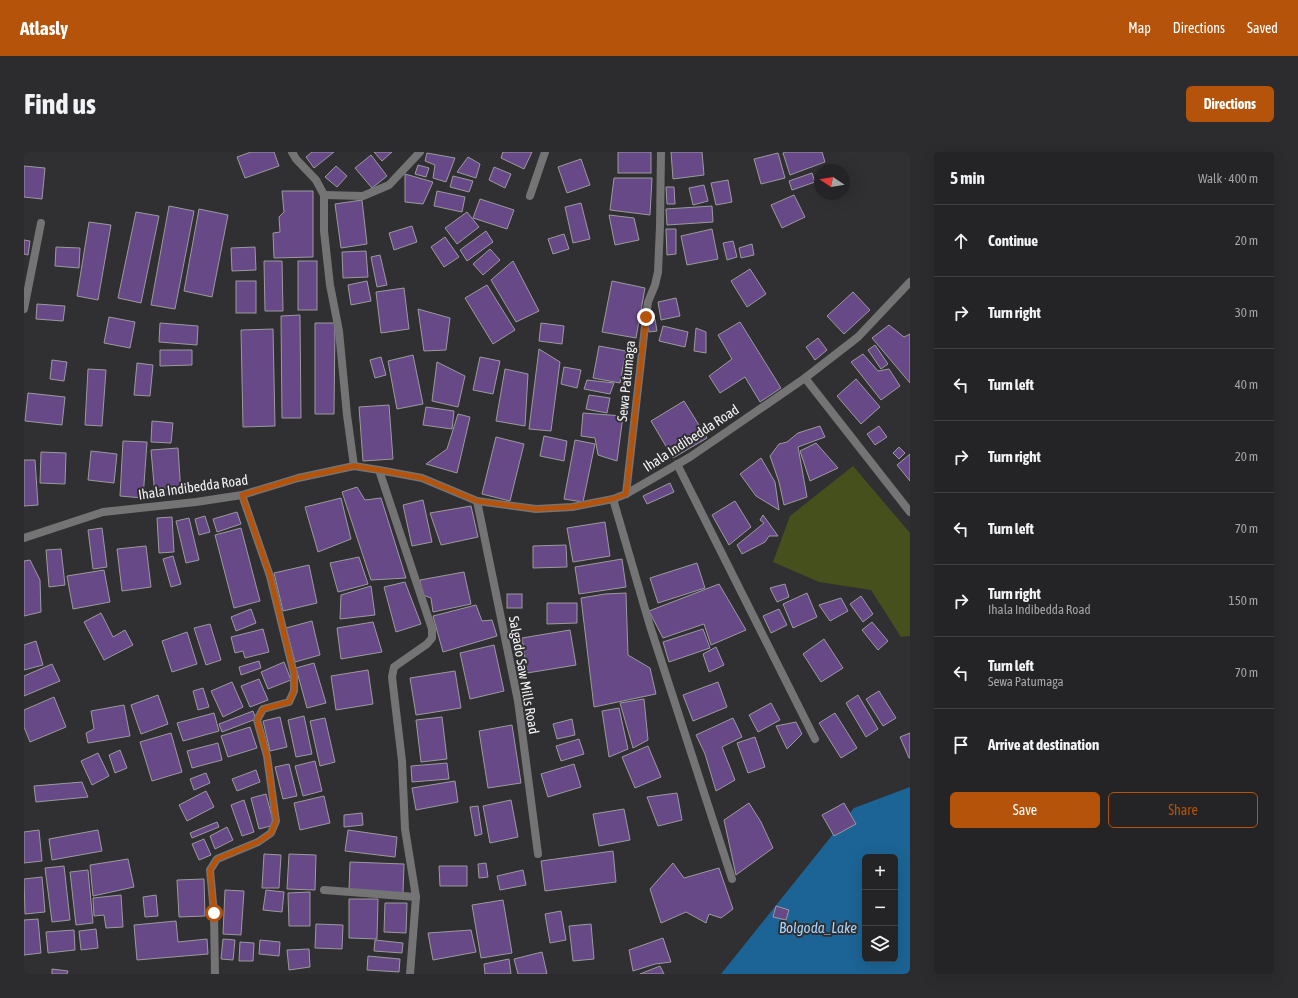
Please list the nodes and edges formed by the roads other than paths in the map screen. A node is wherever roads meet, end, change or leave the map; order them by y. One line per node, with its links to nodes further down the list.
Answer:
1 (292, 152): 5 (street)
2 (420, 152): 5 (street)
3 (545, 152): 6 (street)
4 (661, 152): 14 (street, Sewa Patumaga)
5 (324, 195): 12 (street)
6 (530, 196)
7 (41, 223): 9 (street)
8 (910, 282): 10 (street, Ihala Indibedda Road)
9 (24, 309)
10 (805, 378): 11 (street, Ihala Indibedda Road); 18 (street)
11 (677, 464): 14 (street, Ihala Indibedda Road); 20 (street)
12 (354, 466): 13 (street, Ihala Indibedda Road); 15 (street, Ihala Indibedda Road)
13 (379, 470): 17 (street, Ihala Indibedda Road); 24 (street)
14 (626, 494): 16 (street, Ihala Indibedda Road)
15 (242, 495): 19 (street, Ihala Indibedda Road); 25 (street)
16 (612, 499): 17 (street, Ihala Indibedda Road); 22 (street)
17 (477, 501): 21 (street, Salgado Saw Mills Road)
18 (910, 512)
19 (24, 538)
20 (815, 739)
21 (538, 854)
22 (732, 879)
23 (324, 890): 24 (street)
24 (416, 897): 26 (street)
25 (215, 974)
26 (410, 974)

